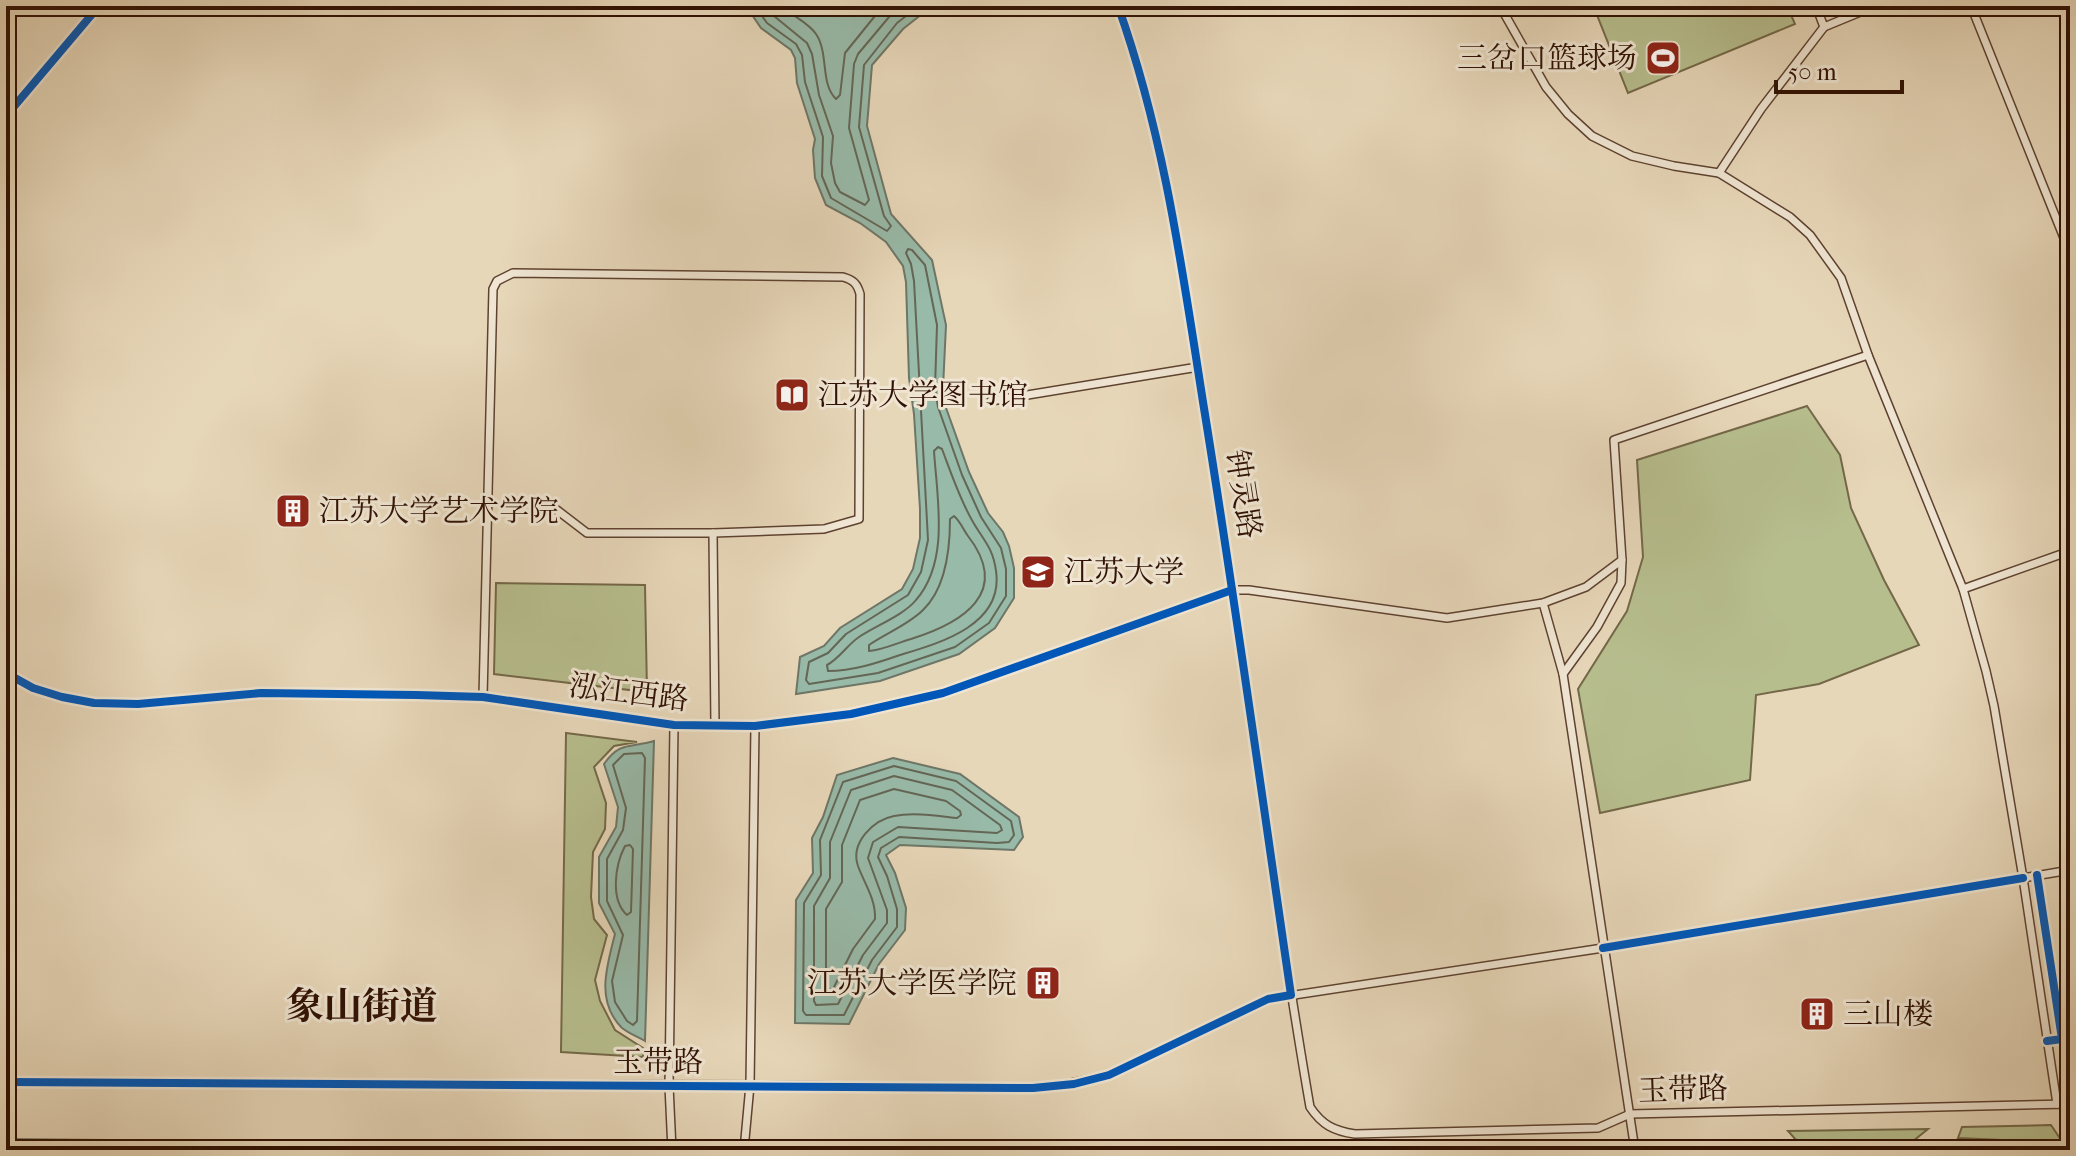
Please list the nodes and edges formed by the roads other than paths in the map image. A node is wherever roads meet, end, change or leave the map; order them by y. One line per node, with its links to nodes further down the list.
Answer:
1 (99, 6): 8 (lane)
2 (1118, 6): 12 (lane, 钟灵路)
3 (1500, 6): 9 (lane)
4 (1816, 6): 7 (lane)
5 (1875, 6): 7 (lane)
6 (1971, 6): 10 (lane)
7 (1824, 27): 9 (lane)
8 (6, 116)
9 (1719, 173): 11 (lane)
10 (2070, 253)
11 (1868, 355): 17 (lane); 18 (lane)
12 (1198, 367): 13 (lane); 19 (lane, 钟灵路)
13 (991, 401)
14 (557, 510): 15 (lane)
15 (713, 533): 23 (lane); 25 (lane)
16 (2070, 551): 18 (lane)
17 (1622, 560): 20 (lane); 22 (lane)
18 (1963, 589): 28 (lane)
19 (1232, 590): 20 (lane); 26 (lane, 泓江西路); 30 (lane, 钟灵路)
20 (1543, 603): 22 (lane)
21 (6, 673): 23 (lane, 泓江西路)
22 (1563, 674): 29 (lane)
23 (483, 697): 24 (lane, 泓江西路)
24 (674, 725): 25 (lane, 泓江西路); 33 (lane)
25 (715, 726): 26 (lane, 泓江西路)
26 (755, 726): 32 (lane)
27 (2070, 870): 28 (lane)
28 (2023, 878): 34 (lane)
29 (1603, 948): 30 (lane, 玉带路); 37 (lane)
30 (1291, 995): 32 (lane, 玉带路); 36 (lane, 钟灵路)
31 (6, 1082): 33 (lane, 玉带路)
32 (750, 1085): 33 (lane, 玉带路); 40 (lane)
33 (669, 1086): 39 (lane)
34 (2057, 1104): 35 (lane, 玉带路); 37 (lane, 玉带路)
35 (2070, 1104)
36 (1310, 1107): 37 (lane, 玉带路)
37 (1630, 1114): 38 (lane)
38 (1635, 1147)
39 (672, 1150)
40 (744, 1150)

